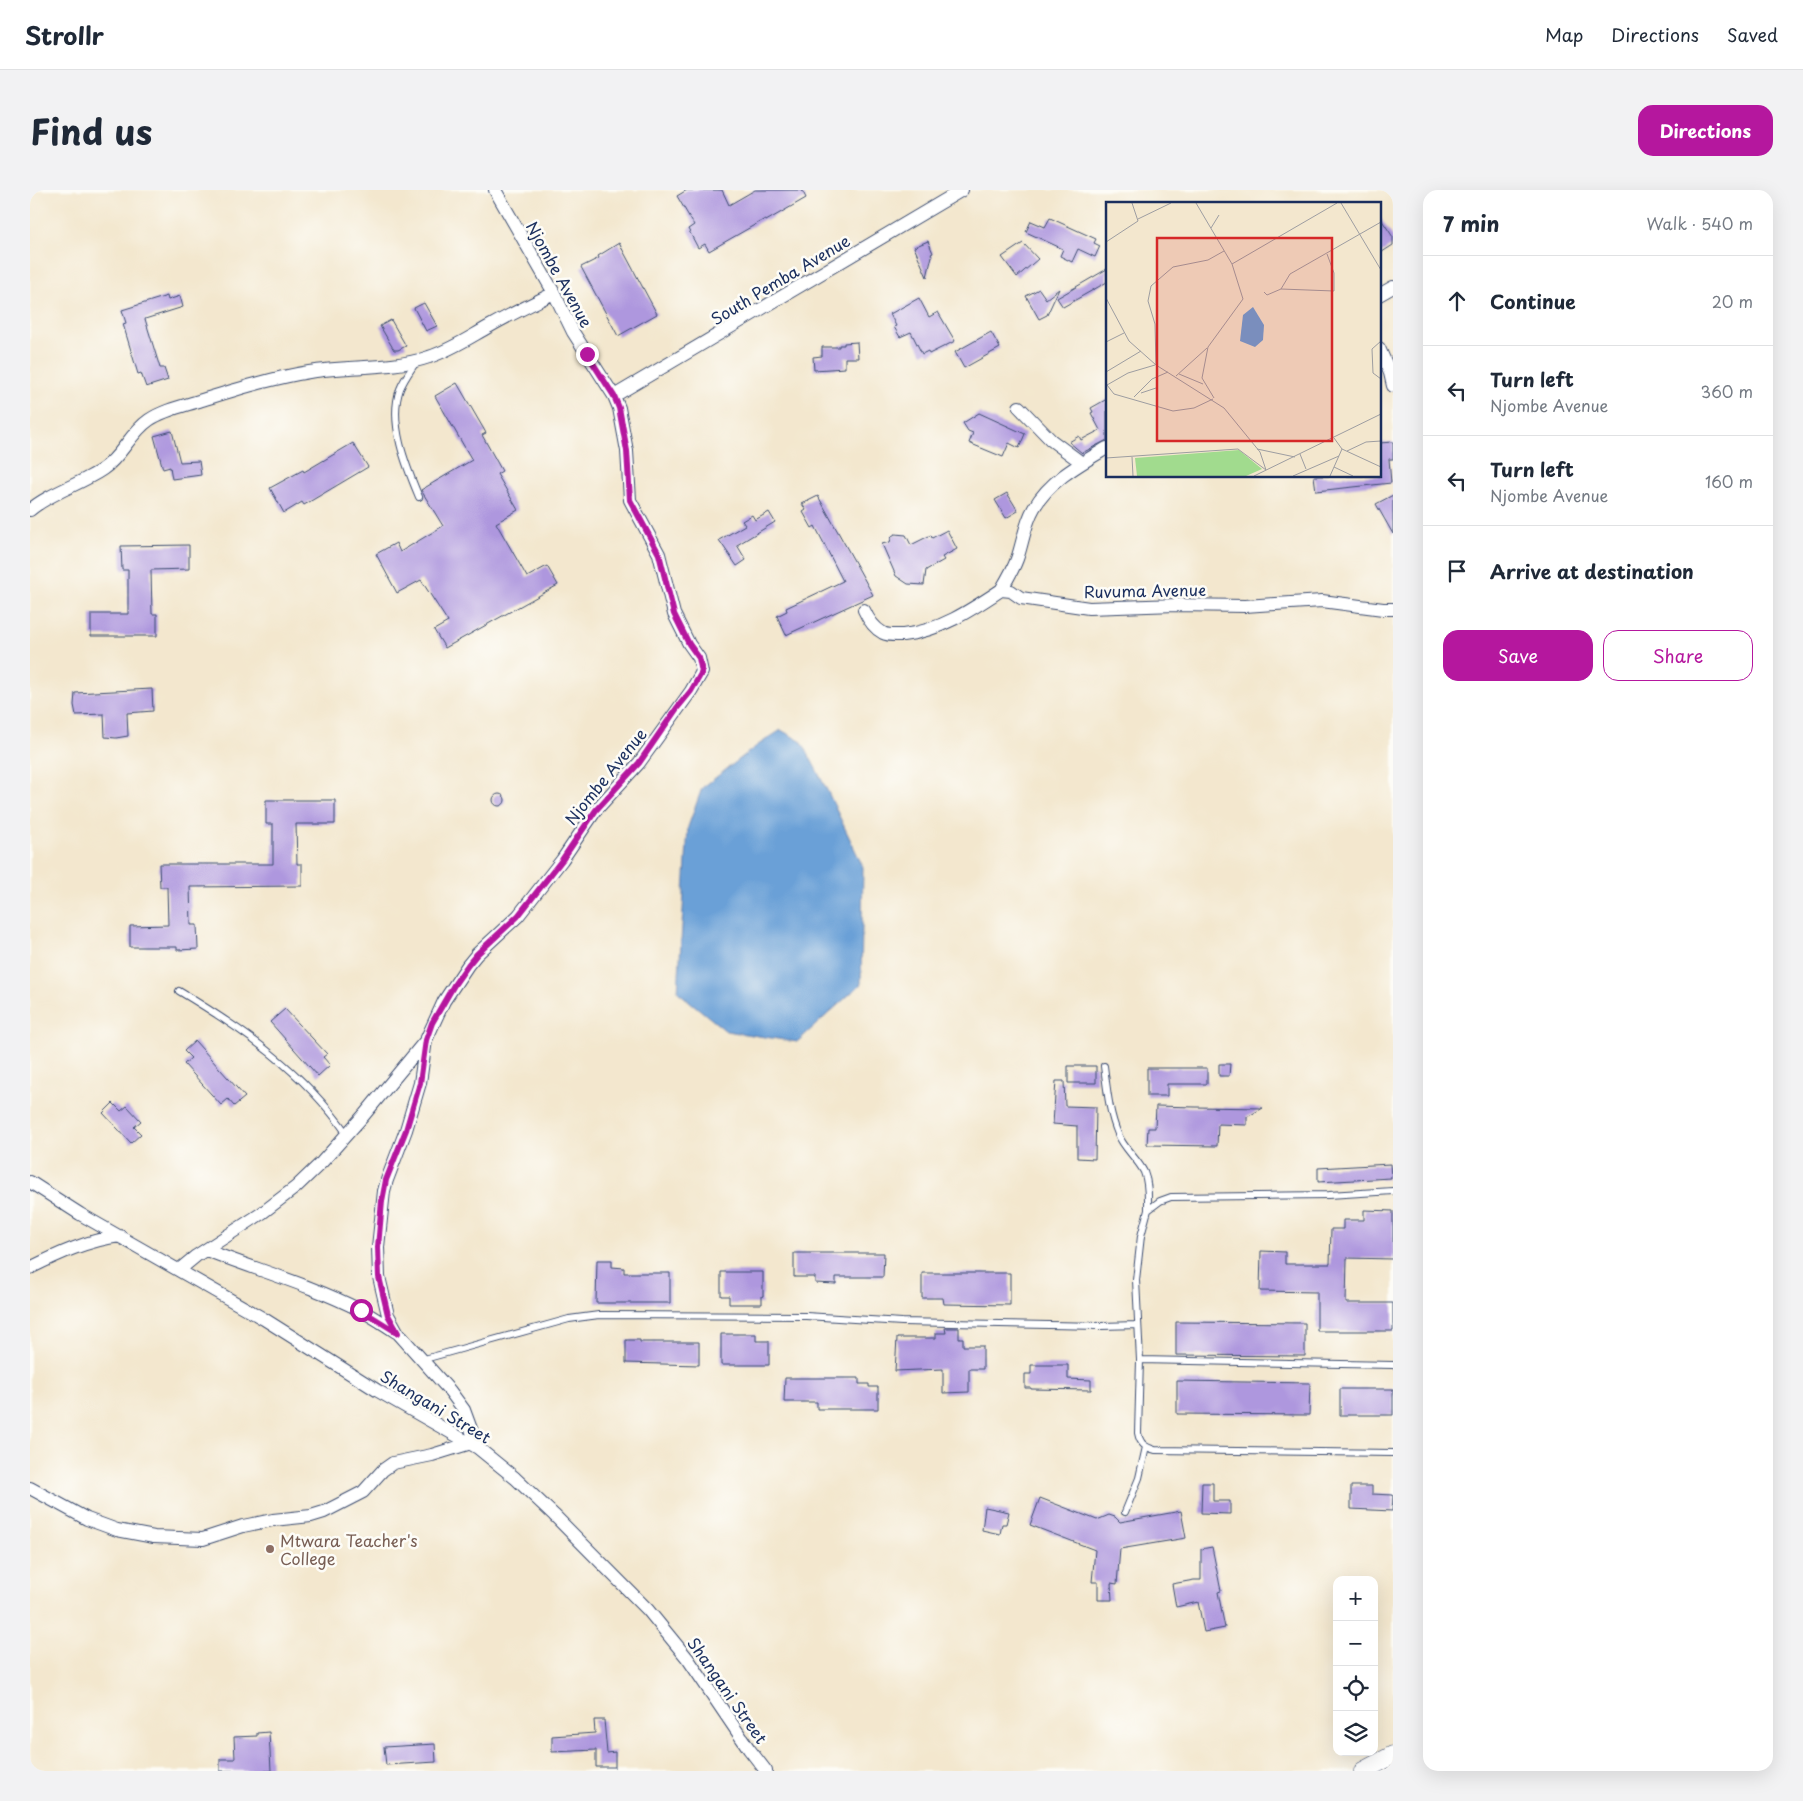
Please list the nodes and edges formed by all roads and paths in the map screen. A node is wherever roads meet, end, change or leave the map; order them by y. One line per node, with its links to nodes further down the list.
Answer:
1 (495, 190): 4 (street, Njombe Avenue)
2 (962, 190): 9 (street, South Pemba Avenue)
3 (1393, 287): 5 (street)
4 (554, 292): 7 (street); 9 (street, Njombe Avenue)
5 (1380, 294)
6 (1380, 350): 8 (street)
7 (416, 360): 13 (lane); 14 (street)
8 (1393, 386)
9 (614, 396): 19 (street, Njombe Avenue)
10 (1019, 408): 12 (street)
11 (1106, 449): 12 (street)
12 (1082, 463): 15 (street)
13 (419, 497)
14 (30, 510)
15 (1001, 590): 16 (street, Ruvuma Avenue); 17 (street)
16 (1393, 609)
17 (864, 610)
18 (180, 992): 21 (lane)
19 (426, 1040): 21 (street); 30 (street, Njombe Avenue)
20 (1104, 1066): 24 (lane)
21 (347, 1134): 26 (street)
22 (30, 1182): 25 (street, Shangani Street)
23 (1393, 1191): 24 (lane)
24 (1148, 1210): 29 (lane)
25 (120, 1236): 27 (street); 28 (street, Shangani Street)
26 (206, 1250): 28 (street); 30 (street)
27 (30, 1268)
28 (178, 1270): 34 (street, Shangani Street)
29 (1138, 1325): 31 (lane); 32 (lane)
30 (398, 1333): 31 (street, Njombe Avenue)
31 (422, 1360): 34 (street, Njombe Avenue)
32 (1140, 1360): 33 (lane); 35 (lane)
33 (1393, 1365)
34 (474, 1446): 37 (street); 40 (street, Shangani Street)
35 (1146, 1447): 36 (lane); 38 (lane)
36 (1393, 1453)
37 (30, 1488)
38 (1125, 1512)
39 (1393, 1754): 41 (street)
40 (766, 1771)
41 (1363, 1771)

